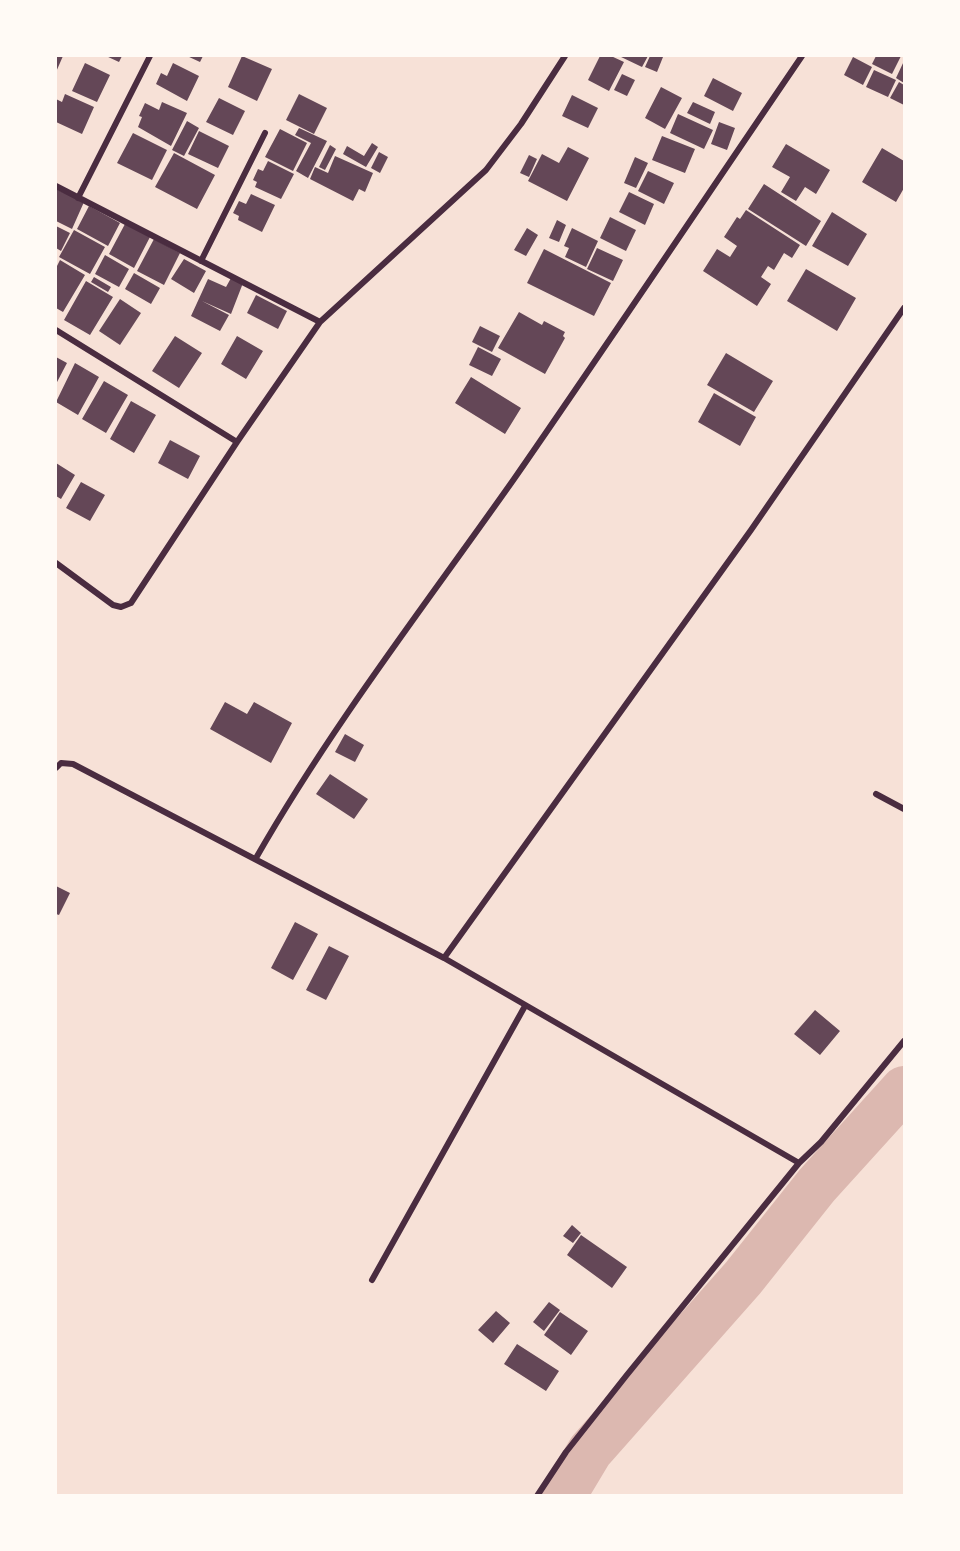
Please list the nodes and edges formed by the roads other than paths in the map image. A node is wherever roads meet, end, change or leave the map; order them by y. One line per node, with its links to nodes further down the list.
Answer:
1 (150, 56): 6 (street)
2 (565, 56): 9 (street)
3 (802, 56): 16 (street)
4 (265, 134): 7 (street)
5 (56, 186): 6 (street)
6 (78, 198): 7 (street)
7 (201, 261): 9 (street)
8 (904, 308): 17 (street)
9 (320, 322): 11 (street)
10 (56, 330): 11 (street)
11 (237, 442): 12 (street)
12 (56, 563)
13 (56, 768): 16 (street)
14 (876, 794): 15 (street)
15 (904, 809)
16 (256, 858): 17 (street)
17 (444, 957): 18 (street)
18 (525, 1006): 20 (street); 21 (street)
19 (904, 1041): 20 (street)
20 (798, 1163): 22 (street)
21 (372, 1280)
22 (537, 1496)

